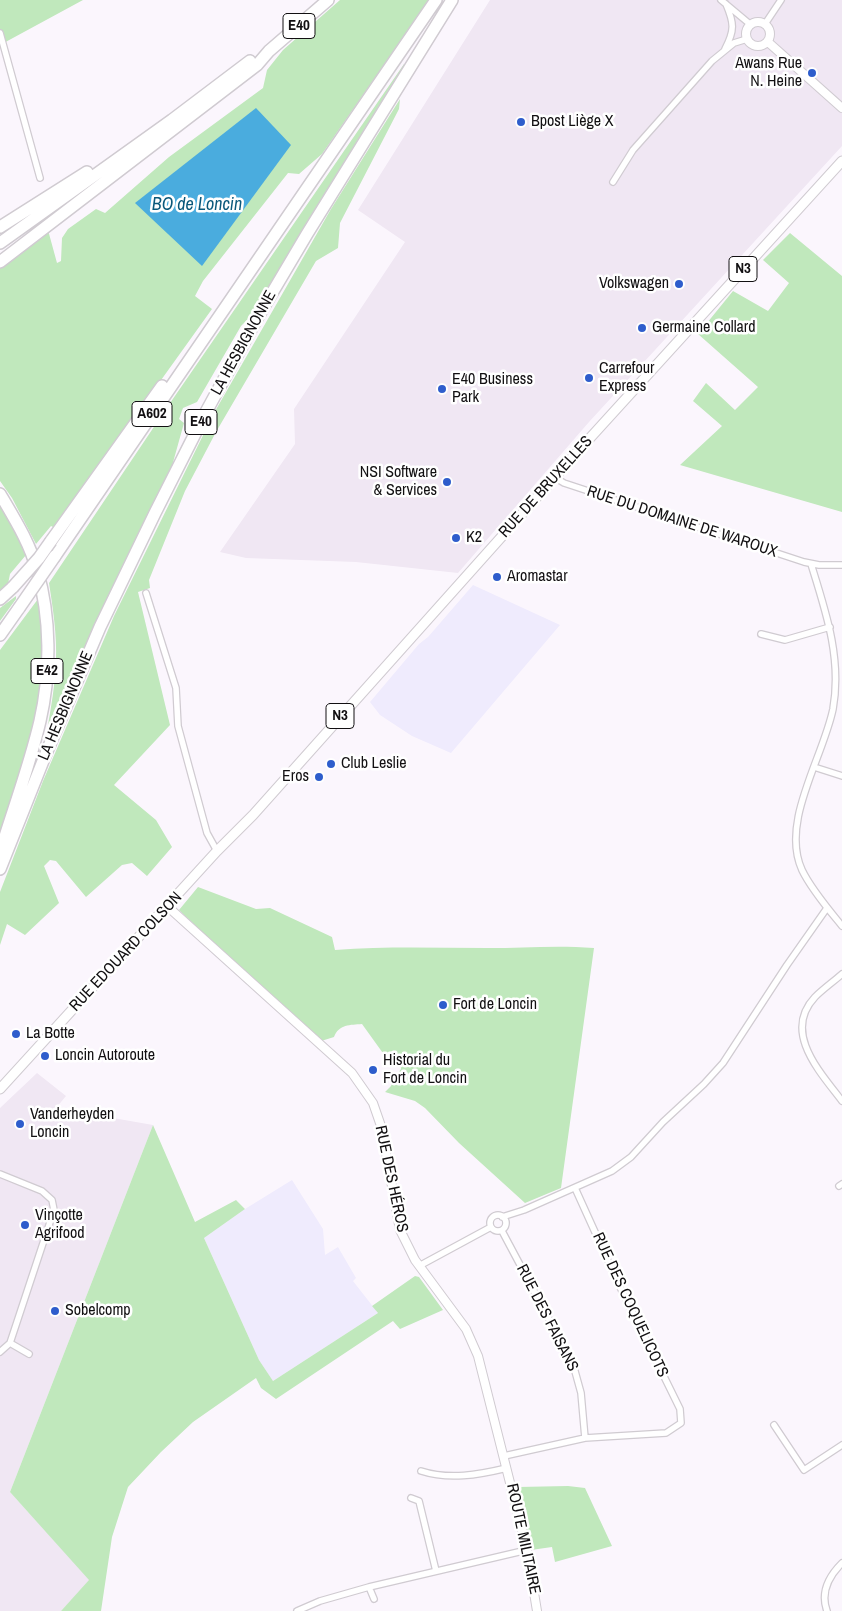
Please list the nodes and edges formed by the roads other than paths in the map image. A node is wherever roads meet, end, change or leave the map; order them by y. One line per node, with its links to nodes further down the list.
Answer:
1 (328, 0): 12 (highway, E40)
2 (436, 0): 21 (highway, A602)
3 (452, 0): 37 (highway, LA HESBIGNONNE / E40)
4 (781, 0): 6 (street)
5 (724, 2): 7 (street); 11 (street)
6 (765, 24): 7 (street); 10 (street)
7 (750, 25): 9 (street)
8 (0, 33): 16 (street)
9 (747, 39): 10 (street); 11 (street)
10 (768, 42): 13 (street)
11 (725, 50): 17 (street)
12 (269, 51): 15 (highway); 20 (highway, E40)
13 (842, 108)
14 (842, 160): 22 (main road, RUE DE BRUXELLES / N3)
15 (114, 162): 18 (highway); 19 (highway)
16 (40, 178)
17 (614, 182)
18 (0, 227)
19 (0, 243)
20 (0, 262)
21 (248, 271): 27 (highway, bridge); 30 (highway, A602, bridge)
22 (554, 477): 24 (street, RUE DU DOMAINE DE WAROUX); 34 (main road, RUE DE BRUXELLES / N3)
23 (0, 494): 35 (highway, E42)
24 (811, 564): 25 (street, RUE DU DOMAINE DE WAROUX); 28 (street)
25 (842, 565)
26 (146, 593): 36 (street)
27 (0, 600)
28 (830, 627): 29 (street); 31 (street)
29 (761, 634)
30 (0, 635)
31 (839, 670): 32 (street)
32 (814, 767): 33 (street); 39 (street)
33 (842, 776)
34 (253, 815): 36 (main road, RUE EDOUARD COLSON / N3)
35 (0, 851)
36 (218, 851): 38 (main road, RUE EDOUARD COLSON / N3)
37 (0, 869)
38 (166, 906): 42 (main road, RUE EDOUARD COLSON / N3); 49 (street, RUE DES HÉROS)
39 (827, 908): 40 (street); 45 (street)
40 (842, 926)
41 (842, 974): 43 (street)
42 (0, 1089)
43 (842, 1101)
44 (0, 1174): 50 (street)
45 (575, 1188): 46 (street); 54 (street, RUE DES COQUELICOTS)
46 (502, 1217): 47 (street); 48 (street)
47 (491, 1227): 48 (street); 49 (street)
48 (502, 1231): 54 (street, RUE DES FAISANS)
49 (419, 1266): 56 (street, RUE DES HÉROS)
50 (10, 1343): 51 (street); 52 (street)
51 (0, 1352)
52 (29, 1354)
53 (774, 1425): 55 (street)
54 (585, 1438): 56 (street)
55 (842, 1445)
56 (504, 1456): 57 (street, ROUTE MILITAIRE)
57 (507, 1468): 58 (street, ROUTE MILITAIRE); 60 (street, ROUTE MILITAIRE)
58 (421, 1471)
59 (411, 1498): 62 (street)
60 (528, 1550): 62 (street); 66 (street, ROUTE MILITAIRE)
61 (842, 1563): 67 (street)
62 (436, 1571): 63 (street)
63 (368, 1587): 64 (street); 65 (street)
64 (374, 1599)
65 (297, 1611)
66 (537, 1611)
67 (827, 1611)

